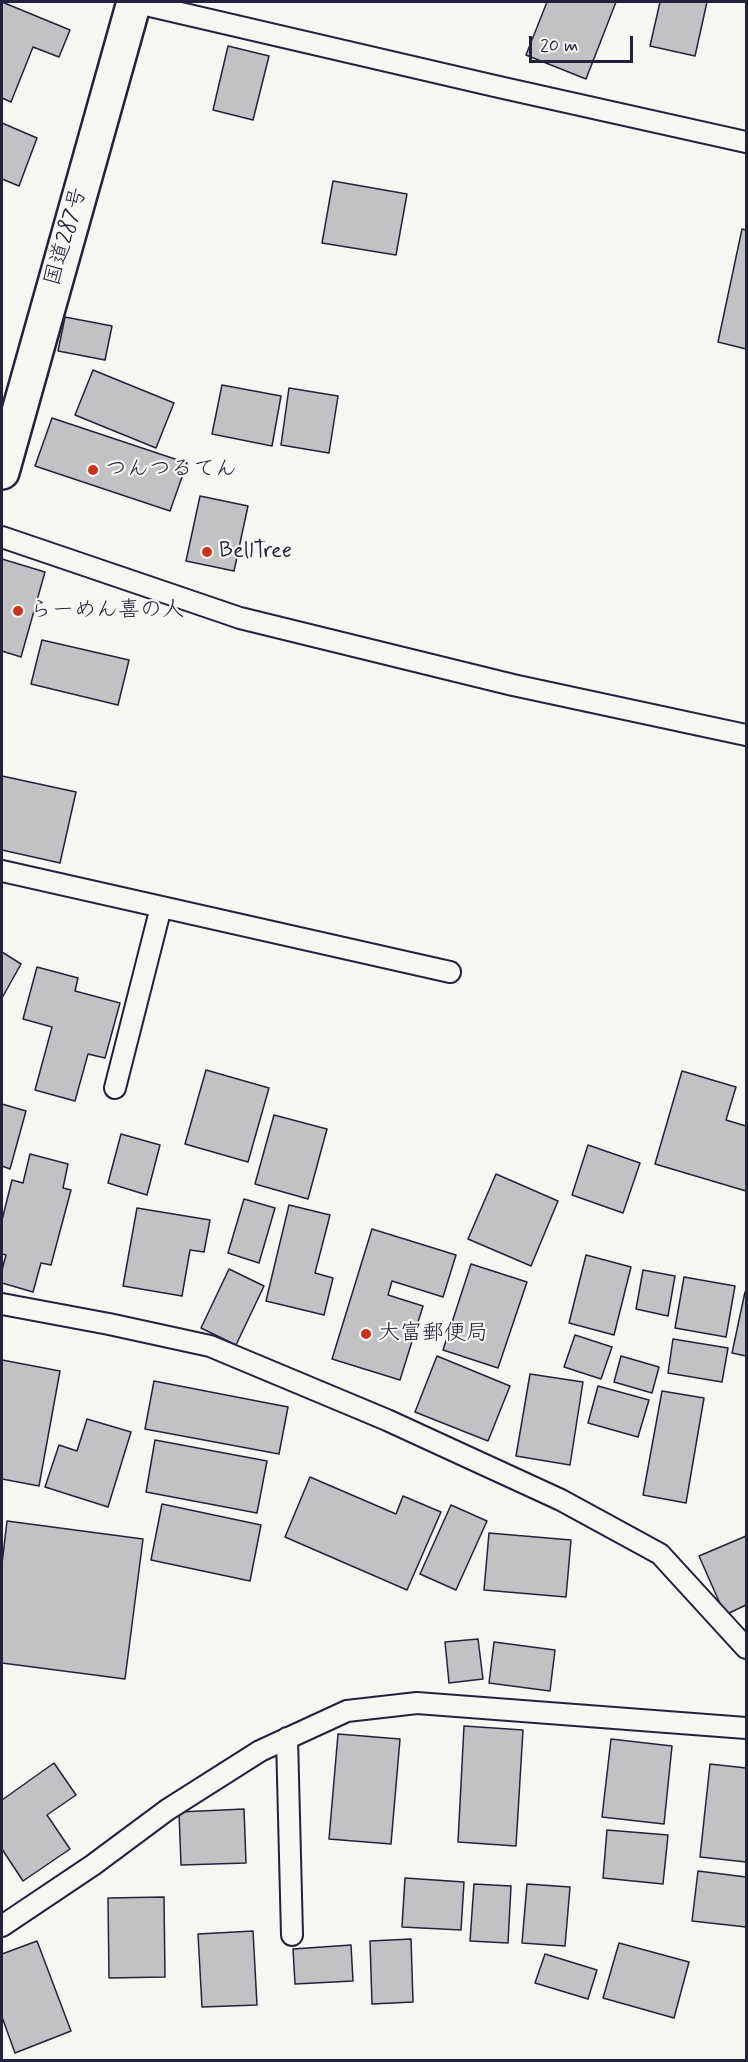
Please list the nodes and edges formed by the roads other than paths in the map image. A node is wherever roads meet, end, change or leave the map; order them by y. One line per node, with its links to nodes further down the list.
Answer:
1 (134, 2): 2 (lane); 3 (highway, 国道287号)
2 (747, 142)
3 (2, 472)
4 (2, 537): 5 (lane)
5 (747, 735)
6 (2, 871): 7 (lane)
7 (161, 907): 8 (lane); 9 (lane)
8 (450, 972)
9 (115, 1088)
10 (2, 1304): 11 (lane)
11 (747, 1648)
12 (747, 1728): 13 (lane)
13 (287, 1738): 14 (lane); 15 (lane)
14 (2, 1926)
15 (292, 1935)

